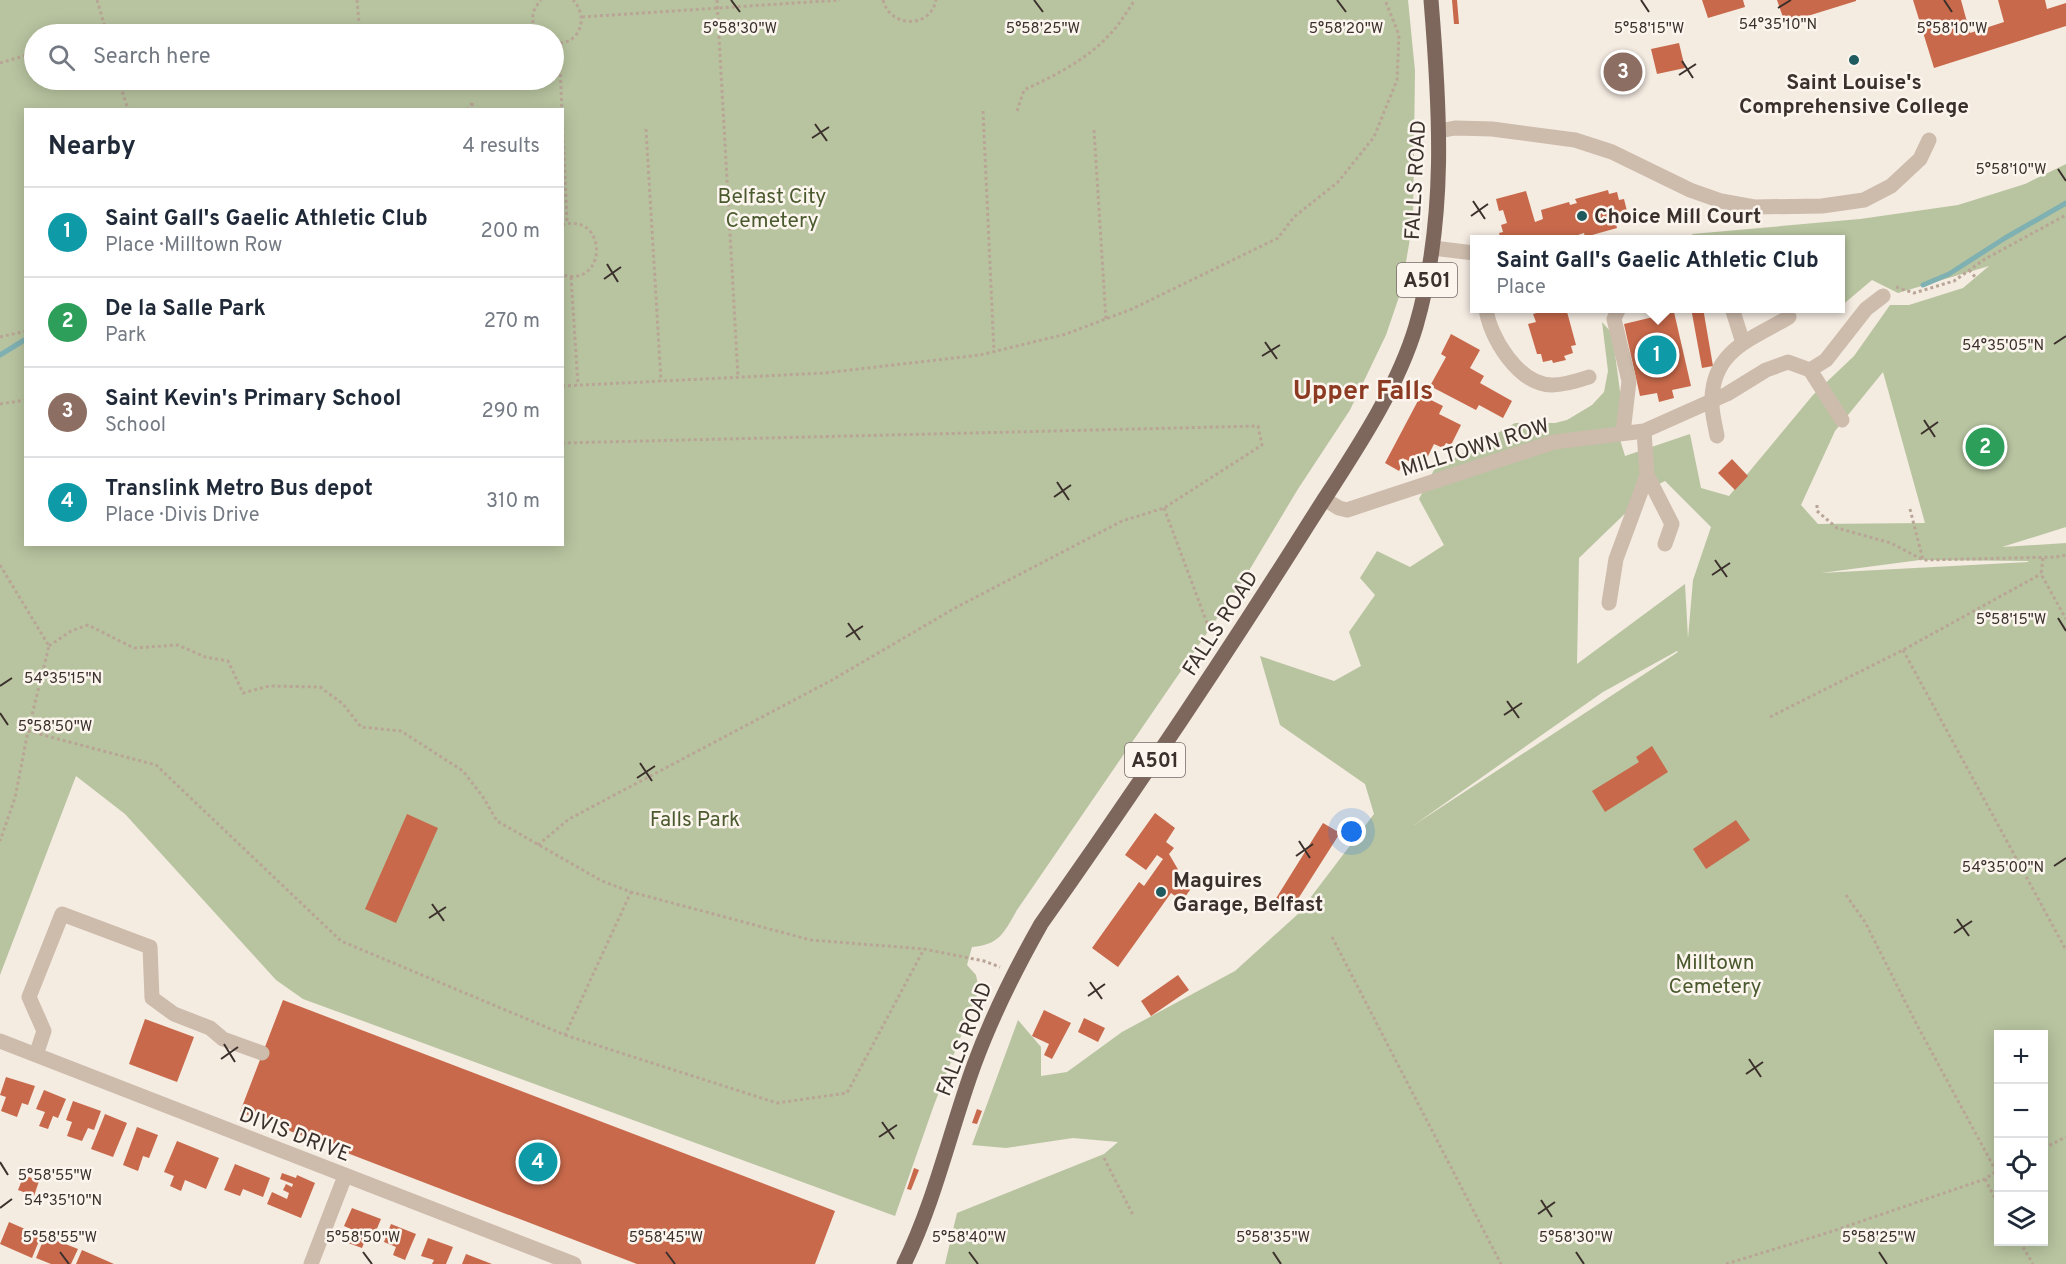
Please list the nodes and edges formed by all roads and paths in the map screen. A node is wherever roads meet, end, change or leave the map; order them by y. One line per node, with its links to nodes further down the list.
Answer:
1 (98, 0): 14 (path)
2 (357, 0): 15 (path)
3 (541, 0): 16 (path)
4 (573, 0): 13 (path)
5 (717, 0): 12 (path)
6 (840, 0): 12 (path)
7 (883, 0): 8 (path)
8 (936, 0)
9 (1135, 0): 25 (path)
10 (1385, 0): 45 (path)
11 (1431, 0): 28 (main road, FALLS ROAD / A501)
12 (717, 9): 13 (path); 51 (path)
13 (582, 17): 17 (path)
14 (104, 24)
15 (359, 24)
16 (534, 24)
17 (564, 42)
18 (24, 56): 19 (path)
19 (0, 63)
20 (123, 90): 22 (path)
21 (561, 90): 23 (path)
22 (127, 108)
23 (562, 108)
24 (983, 111): 49 (path)
25 (1017, 111)
26 (646, 129): 53 (path)
27 (1094, 130): 45 (path)
28 (1439, 131): 29 (street); 34 (main road, FALLS ROAD / A501)
29 (1929, 140)
30 (564, 152): 32 (path)
31 (2066, 215): 36 (path)
32 (567, 223): 33 (path); 38 (path)
33 (564, 224)
34 (1433, 248): 35 (street); 65 (main road, FALLS ROAD / A501)
35 (1470, 253)
36 (1969, 270): 39 (path); 40 (path)
37 (564, 275): 38 (path)
38 (571, 277): 54 (path)
39 (1976, 278)
40 (1883, 296): 50 (street)
41 (1486, 313): 52 (street)
42 (1617, 313): 61 (street)
43 (1733, 313): 48 (street)
44 (1789, 317): 48 (street)
45 (1106, 320): 49 (path)
46 (24, 331): 47 (path)
47 (0, 337)
48 (1743, 343): 57 (street)
49 (994, 352): 51 (path)
50 (1810, 370): 57 (street, MILLTOWN ROW); 59 (street)
51 (738, 377): 53 (path)
52 (1588, 377)
53 (661, 381): 54 (path)
54 (578, 385): 55 (path)
55 (564, 386)
56 (24, 400): 58 (path)
57 (1712, 400): 60 (street, MILLTOWN ROW); 62 (street)
58 (0, 404)
59 (1842, 420)
60 (1644, 431): 61 (street, MILLTOWN ROW); 64 (street)
61 (1623, 434): 65 (street, MILLTOWN ROW)
62 (1717, 436)
63 (564, 443): 67 (path)
64 (1647, 475): 69 (street); 75 (street)
65 (1324, 499): 89 (main road, FALLS ROAD / A501)
66 (1817, 505): 72 (path)
67 (1164, 508): 77 (path); 83 (path)
68 (1910, 509): 72 (path)
69 (1665, 544)
70 (2066, 555): 71 (path)
71 (2043, 558): 72 (path); 74 (path)
72 (1923, 560)
73 (0, 565): 78 (path)
74 (2041, 574): 76 (path); 79 (path)
75 (1609, 603)
76 (2066, 619)
77 (1213, 632)
78 (50, 646): 81 (path); 83 (path)
79 (1903, 650): 80 (path); 88 (path)
80 (1770, 717)
81 (28, 731): 82 (path); 90 (path)
82 (0, 841)
83 (538, 845): 84 (path)
84 (631, 892): 87 (path); 90 (path)
85 (1846, 895): 97 (path)
86 (1332, 937): 109 (path)
87 (924, 949): 89 (path); 90 (path)
88 (2066, 950)
89 (1013, 972): 103 (main road, FALLS ROAD / A501)
90 (565, 1035)
91 (0, 1041): 93 (street, DIVIS DRIVE)
92 (262, 1053): 93 (street)
93 (36, 1055): 99 (street, DIVIS DRIVE)
94 (2066, 1137): 95 (path)
95 (2048, 1146)
96 (1104, 1158): 102 (path)
97 (1994, 1165)
98 (1994, 1172): 100 (path)
99 (345, 1176): 105 (street); 106 (street, DIVIS DRIVE)
100 (1985, 1179): 101 (path); 110 (path)
101 (1994, 1196)
102 (1132, 1215)
103 (918, 1235): 107 (main road, FALLS ROAD / A501); 108 (main road, FALLS ROAD / A501)
104 (2022, 1246): 111 (path)
105 (311, 1264)
106 (574, 1264)
107 (904, 1264)
108 (916, 1264)
109 (1501, 1264)
110 (1725, 1264)
111 (2033, 1264)

